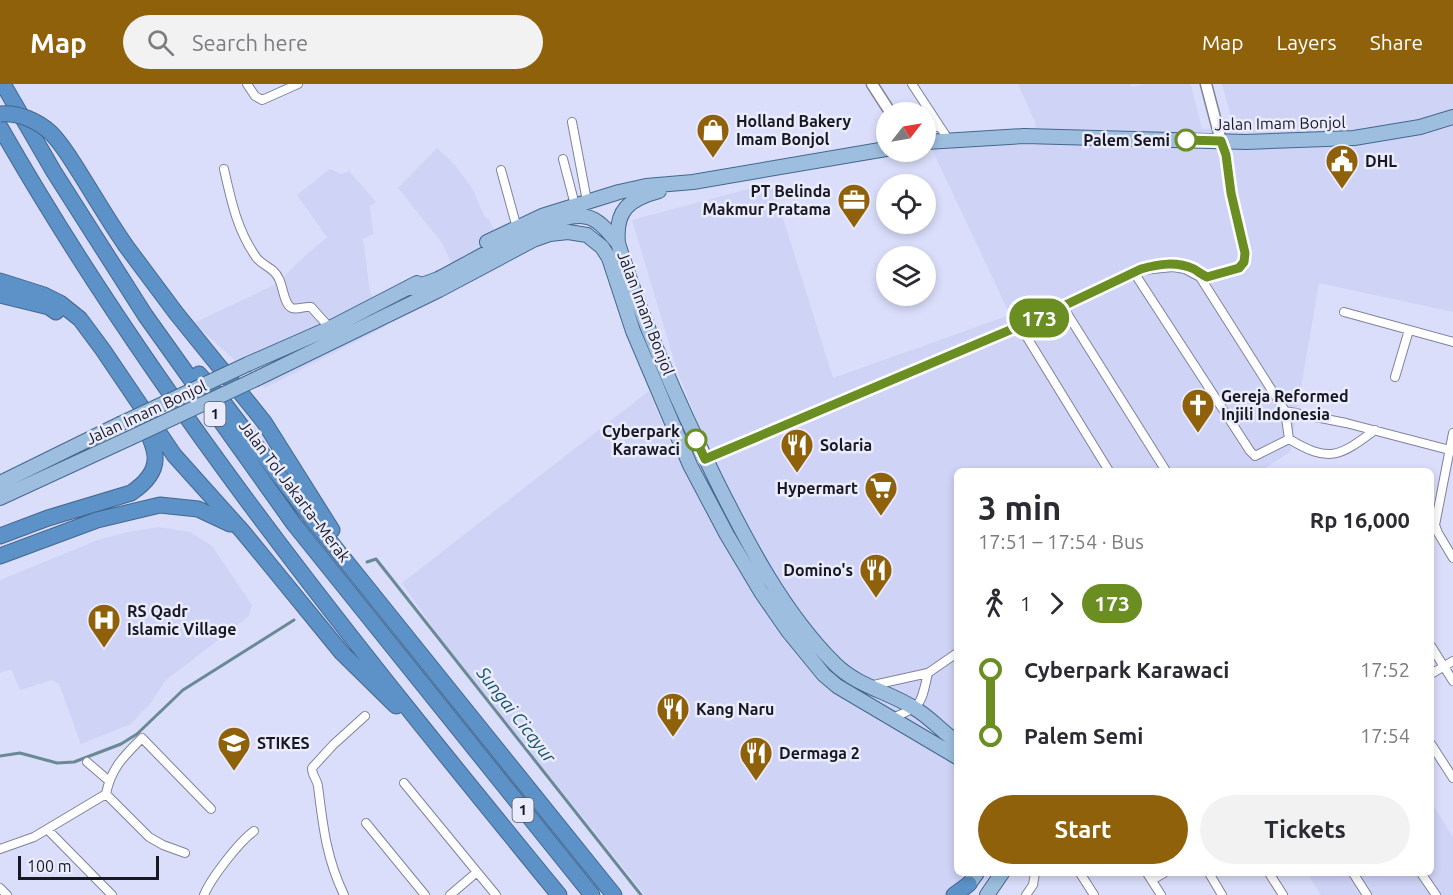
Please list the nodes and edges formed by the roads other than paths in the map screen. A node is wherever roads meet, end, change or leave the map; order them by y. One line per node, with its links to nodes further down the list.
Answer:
1 (3, 84): 32 (highway, Jalan Tol Jakarta–Merak / 1)
2 (248, 84): 3 (street)
3 (298, 84)
4 (872, 84): 7 (street)
5 (912, 84): 11 (street)
6 (1206, 84): 16 (street)
7 (884, 102)
8 (0, 114): 58 (highway, bridge)
9 (1453, 117): 16 (main road, Jalan Imam Bonjol)
10 (572, 122): 22 (street)
11 (939, 126): 13 (street); 14 (street)
12 (0, 127): 71 (highway, 1)
13 (936, 127)
14 (948, 139): 15 (main road, Jalan Imam Bonjol); 16 (main road, Jalan Imam Bonjol)
15 (936, 141)
16 (1221, 141): 25 (street)
17 (876, 151): 21 (main road, Jalan Imam Bonjol)
18 (563, 159): 22 (street)
19 (224, 169): 34 (street)
20 (501, 170): 23 (street)
21 (693, 182): 22 (main road, Jalan Imam Bonjol); 24 (main road)
22 (581, 203): 23 (main road, Jalan Imam Bonjol)
23 (517, 228): 27 (main road, Jalan Imam Bonjol)
24 (618, 243): 27 (main road); 45 (main road, Jalan Imam Bonjol)
25 (1135, 275): 30 (street); 38 (street); 43 (street)
26 (0, 281): 52 (highway)
27 (408, 289): 29 (main road); 34 (main road, Jalan Imam Bonjol)
28 (0, 295): 53 (highway)
29 (413, 303): 49 (main road, Jalan Imam Bonjol, bridge); 55 (main road, Jalan Imam Bonjol)
30 (1063, 308): 33 (street); 47 (street)
31 (1344, 312): 35 (street)
32 (145, 315): 58 (highway); 105 (highway, Jalan Tol Jakarta–Merak / 1)
33 (1020, 326): 45 (street); 46 (street)
34 (330, 328): 48 (main road, Jalan Imam Bonjol, bridge)
35 (1409, 330): 36 (street); 37 (street)
36 (1453, 342)
37 (1395, 376)
38 (1285, 411): 39 (street); 43 (street)
39 (1360, 427): 40 (street); 42 (street)
40 (1375, 430): 42 (street); 44 (street)
41 (1453, 433): 44 (street)
42 (1367, 437): 43 (street)
43 (1288, 439)
44 (1451, 450): 50 (street)
45 (705, 459): 54 (main road, Jalan Imam Bonjol)
46 (1107, 468)
47 (1164, 468)
48 (0, 483)
49 (0, 498)
50 (1435, 506)
51 (1434, 527): 57 (street)
52 (243, 532): 56 (highway); 71 (highway)
53 (0, 536)
54 (747, 541): 55 (main road); 66 (main road, Jalan Imam Bonjol)
55 (735, 550): 69 (main road, Jalan Imam Bonjol)
56 (0, 556)
57 (1453, 558)
58 (391, 617): 106 (highway)
59 (1434, 651): 62 (street)
60 (954, 655): 63 (street)
61 (1453, 661): 62 (street)
62 (1443, 666): 64 (street); 65 (street)
63 (928, 672): 66 (street); 67 (street)
64 (1434, 672)
65 (1453, 681)
66 (867, 687): 67 (main road, Jalan Imam Bonjol)
67 (915, 708): 69 (street); 70 (main road, Jalan Imam Bonjol)
68 (365, 716): 100 (street)
69 (891, 719): 73 (main road, Jalan Imam Bonjol)
70 (954, 740)
71 (437, 746): 104 (highway, 1)
72 (1434, 749): 75 (street)
73 (954, 755)
74 (87, 762): 76 (street)
75 (1453, 778)
76 (108, 780): 78 (street); 79 (street)
77 (404, 783): 85 (street)
78 (106, 794): 81 (street); 84 (street)
79 (211, 809)
80 (366, 823): 101 (street)
81 (48, 830): 83 (street); 98 (street)
82 (254, 831): 99 (street)
83 (0, 849)
84 (185, 853)
85 (477, 872): 102 (street); 103 (street)
86 (1000, 876): 108 (main road)
87 (1034, 876): 95 (street)
88 (1082, 876): 111 (street)
89 (1211, 876): 113 (street)
90 (1271, 876): 114 (street)
91 (1355, 876): 115 (street)
92 (1423, 876): 116 (street)
93 (1149, 877): 112 (street)
94 (973, 878): 107 (highway)
95 (1033, 885): 109 (street); 110 (street)
96 (0, 888): 97 (street)
97 (7, 895)
98 (112, 895)
99 (204, 895)
100 (345, 895)
101 (425, 895)
102 (450, 895)
103 (496, 895)
104 (559, 895)
105 (592, 895)
106 (614, 895)
107 (954, 895)
108 (987, 895)
109 (1026, 895)
110 (1039, 895)
111 (1094, 895)
112 (1161, 895)
113 (1222, 895)
114 (1283, 895)
115 (1367, 895)
116 (1436, 895)

